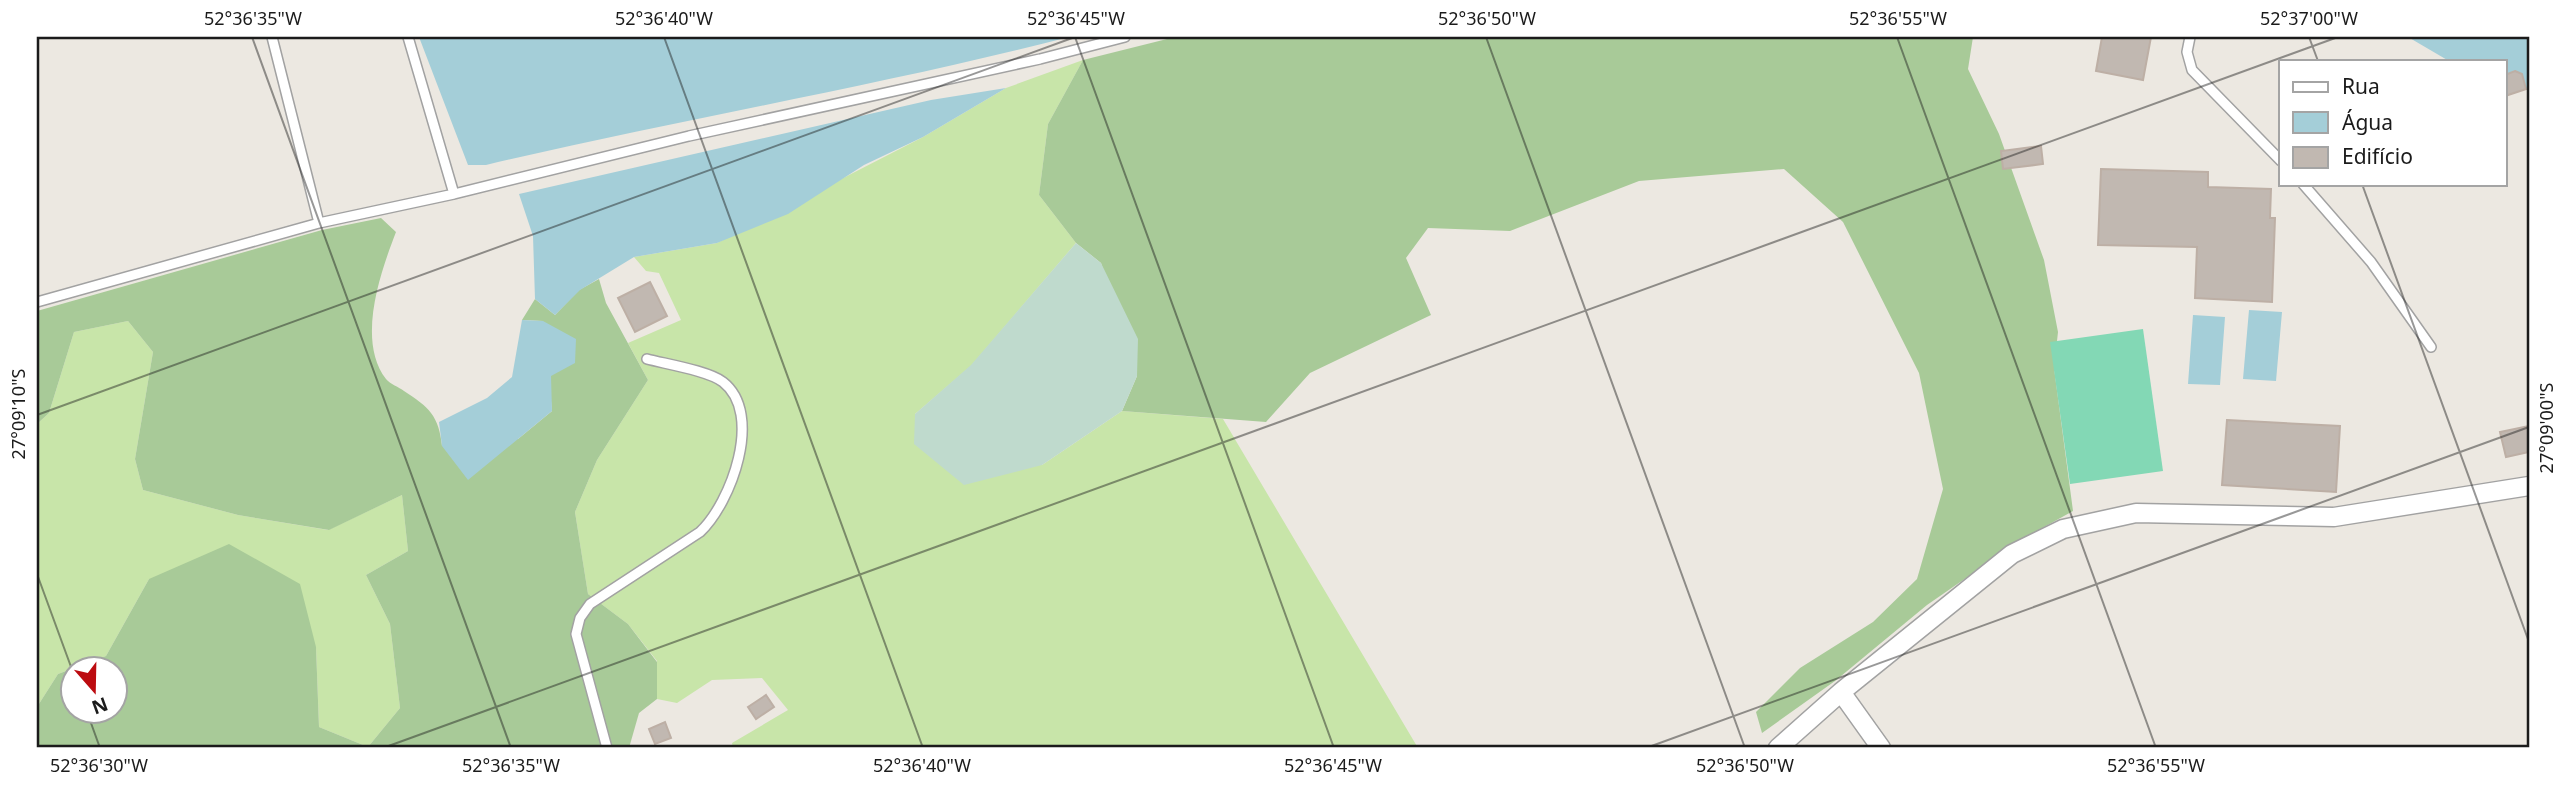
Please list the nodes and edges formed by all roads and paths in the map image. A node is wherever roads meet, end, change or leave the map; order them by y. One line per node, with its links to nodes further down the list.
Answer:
1 (272, 37): 8 (lane)
2 (408, 37): 7 (lane)
3 (1125, 37): 7 (lane)
4 (2190, 37): 5 (lane)
5 (2279, 159)
6 (2305, 186): 10 (lane)
7 (454, 194): 8 (lane)
8 (319, 223): 9 (lane)
9 (37, 302)
10 (2431, 346)
11 (647, 359): 14 (lane)
12 (2529, 486): 13 (street)
13 (1841, 692): 15 (street); 16 (street)
14 (607, 748)
15 (1778, 748)
16 (1881, 748)

